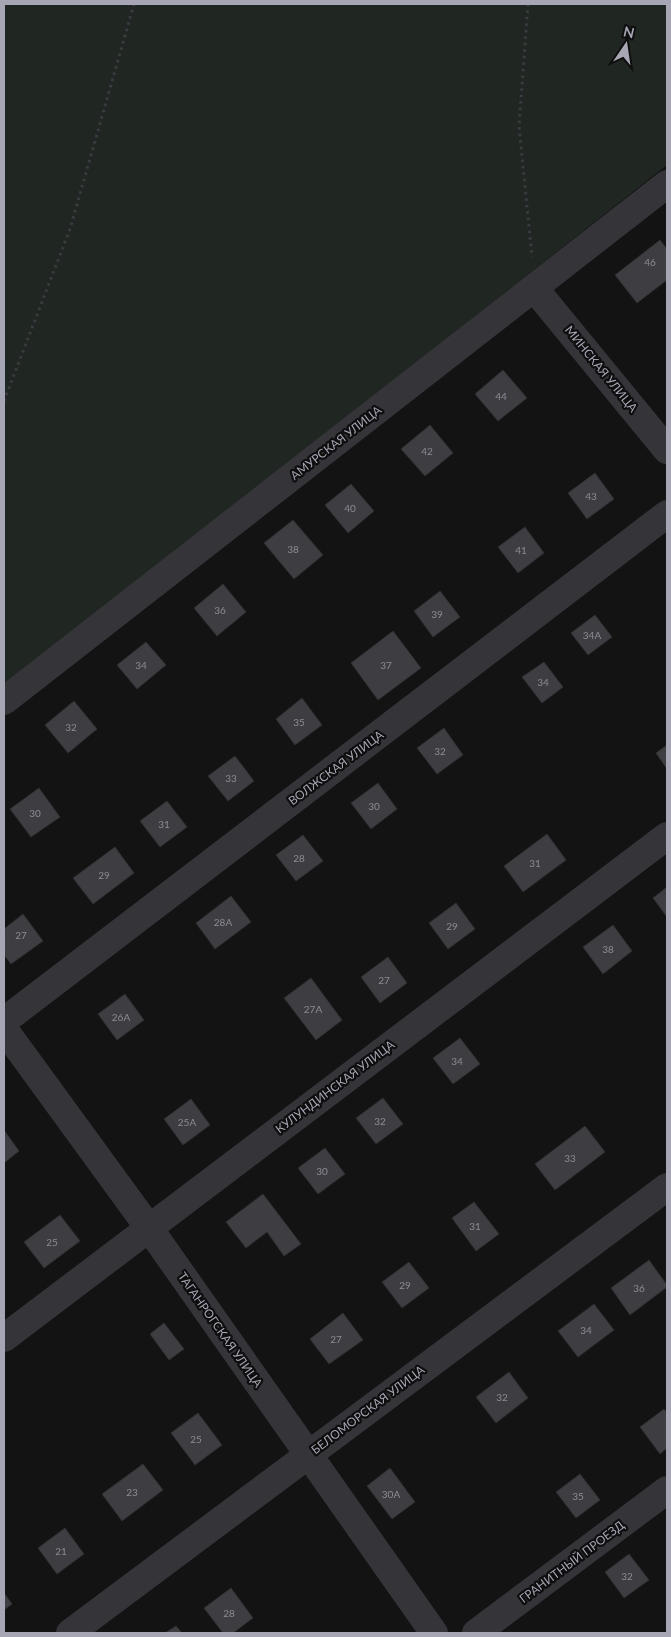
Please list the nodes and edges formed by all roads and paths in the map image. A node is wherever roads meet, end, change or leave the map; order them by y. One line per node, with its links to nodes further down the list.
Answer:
1 (134, 4): 5 (path)
2 (528, 4): 4 (path)
3 (667, 184): 4 (street, АМУРСКАЯ УЛИЦА)
4 (534, 288): 6 (street, МИНСКАЯ УЛИЦА); 8 (street, АМУРСКАЯ УЛИЦА)
5 (4, 402)
6 (667, 450)
7 (667, 514): 10 (street, ВОЛЖСКАЯ УЛИЦА)
8 (4, 701)
9 (667, 836): 13 (street, КУЛУНДИНСКАЯ УЛИЦА)
10 (4, 1021)
11 (4, 1029): 13 (street, ТАГАНРОГСКАЯ УЛИЦА)
12 (667, 1187): 15 (street, БЕЛОМОРСКАЯ УЛИЦА)
13 (149, 1228): 14 (street, КУЛУНДИНСКАЯ УЛИЦА); 15 (street, ТАГАНРОГСКАЯ УЛИЦА)
14 (4, 1338)
15 (308, 1455): 17 (street, БЕЛОМОРСКАЯ УЛИЦА); 18 (street, ТАГАНРОГСКАЯ УЛИЦА)
16 (667, 1490): 19 (street, ГРАНИТНЫЙ ПРОЕЗД)
17 (70, 1633)
18 (434, 1633)
19 (476, 1633)

